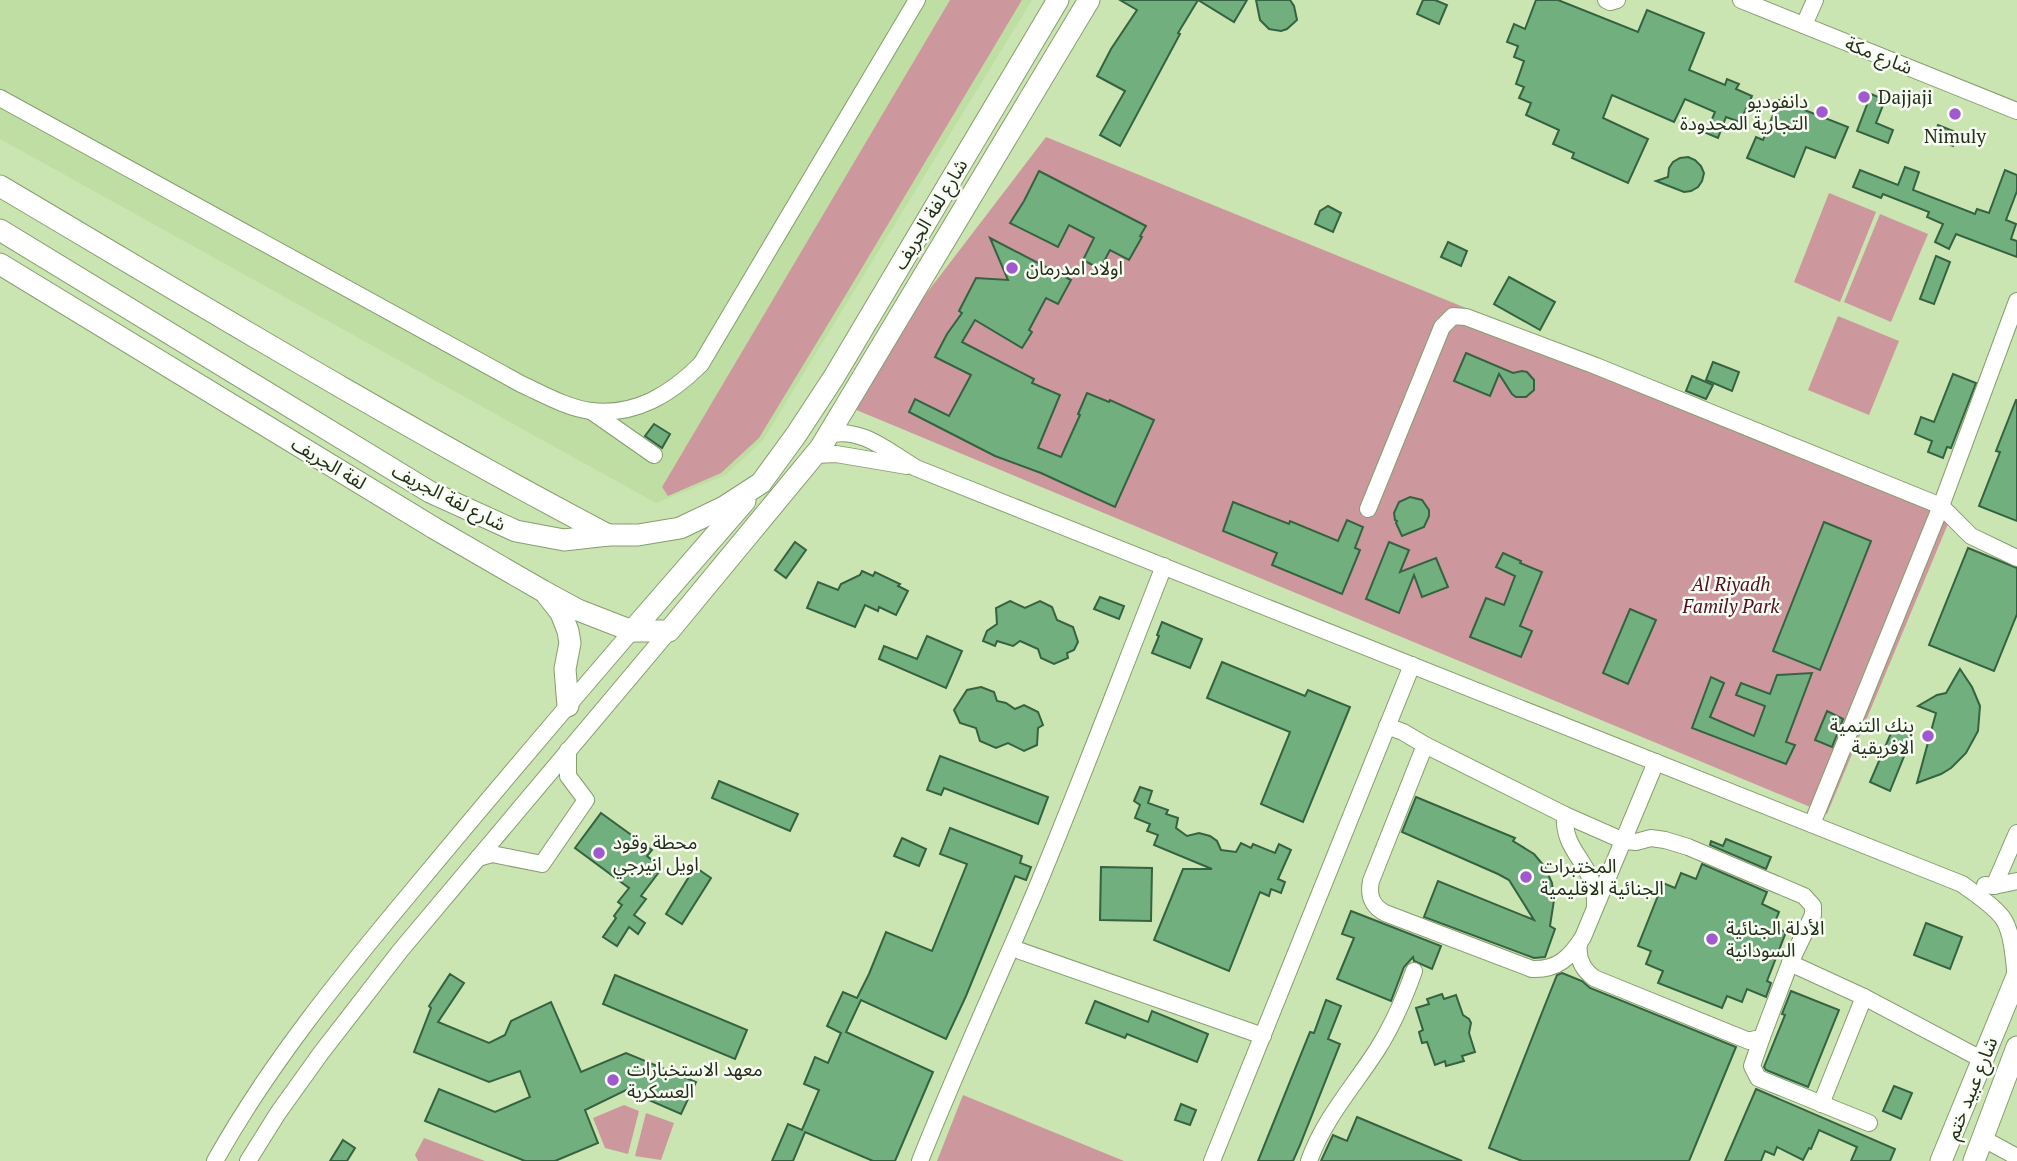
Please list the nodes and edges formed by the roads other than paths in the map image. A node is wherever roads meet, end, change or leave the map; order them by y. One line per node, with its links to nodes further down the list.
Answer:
1 (917, 0): 15 (street)
2 (1058, 0): 20 (main road, شارع لفة الجريف)
3 (1089, 0): 16 (main road, شارع لفة الجريف)
4 (1606, 0): 5 (street)
5 (1617, 0)
6 (1741, 0): 8 (street, شارع مكة)
7 (1815, 0): 8 (street)
8 (1804, 25): 10 (street, شارع مكة)
9 (0, 98): 15 (street)
10 (2017, 111)
11 (0, 186): 23 (main road)
12 (0, 230): 23 (main road, شارع لفة الجريف)
13 (0, 264): 26 (main road, لفة الجريف)
14 (2017, 301): 21 (street)
15 (591, 411): 17 (street)
16 (828, 435): 18 (main road, شارع لفة الجريف); 19 (street)
17 (654, 455)
18 (815, 455): 19 (street); 28 (main road, شارع لفة الجريف)
19 (916, 468): 25 (street)
20 (761, 483): 23 (main road, شارع لفة الجريف); 27 (main road)
21 (1941, 506): 22 (street); 24 (street); 36 (street)
22 (1368, 509)
23 (608, 535)
24 (2017, 558)
25 (1164, 566): 29 (street); 45 (street)
26 (543, 591): 27 (main road, لفة الجريف); 30 (main road)
27 (632, 631): 28 (main road, لفة الجريف); 30 (street)
28 (669, 631): 33 (street)
29 (1412, 665): 31 (street); 34 (street)
30 (568, 706): 54 (street)
31 (1387, 726): 32 (street); 50 (street)
32 (1425, 745): 35 (street); 44 (street)
33 (568, 750): 39 (street); 39 (street)
34 (1656, 762): 36 (street); 38 (street)
35 (1565, 815): 38 (street); 43 (street)
36 (1812, 824): 41 (street)
37 (2017, 833): 42 (street)
38 (1624, 841): 43 (street); 46 (street)
39 (478, 858): 56 (street)
40 (2017, 881): 42 (street)
41 (1962, 884): 42 (street); 48 (street)
42 (1994, 886)
43 (1595, 909): 44 (street)
44 (1578, 944): 51 (street)
45 (1012, 948): 50 (street); 62 (street)
46 (1790, 963): 49 (street); 51 (street)
47 (1414, 971): 64 (street)
48 (2016, 978): 53 (main road, شارع عبيد ختم)
49 (1864, 997): 53 (street); 55 (street)
50 (1263, 1037): 63 (street)
51 (1762, 1037): 55 (street)
52 (2017, 1047): 58 (main road, شارع عبيد ختم)
53 (1983, 1060): 65 (main road, شارع عبيد ختم)
54 (254, 1096): 56 (street); 60 (street)
55 (1821, 1104): 57 (street)
56 (278, 1113): 61 (street)
57 (1869, 1123)
58 (1982, 1138): 59 (street); 66 (main road, شارع عبيد ختم)
59 (2017, 1157)
60 (215, 1161)
61 (248, 1161)
62 (920, 1161)
63 (1212, 1161)
64 (1309, 1161)
65 (1941, 1161)
66 (1974, 1161)

